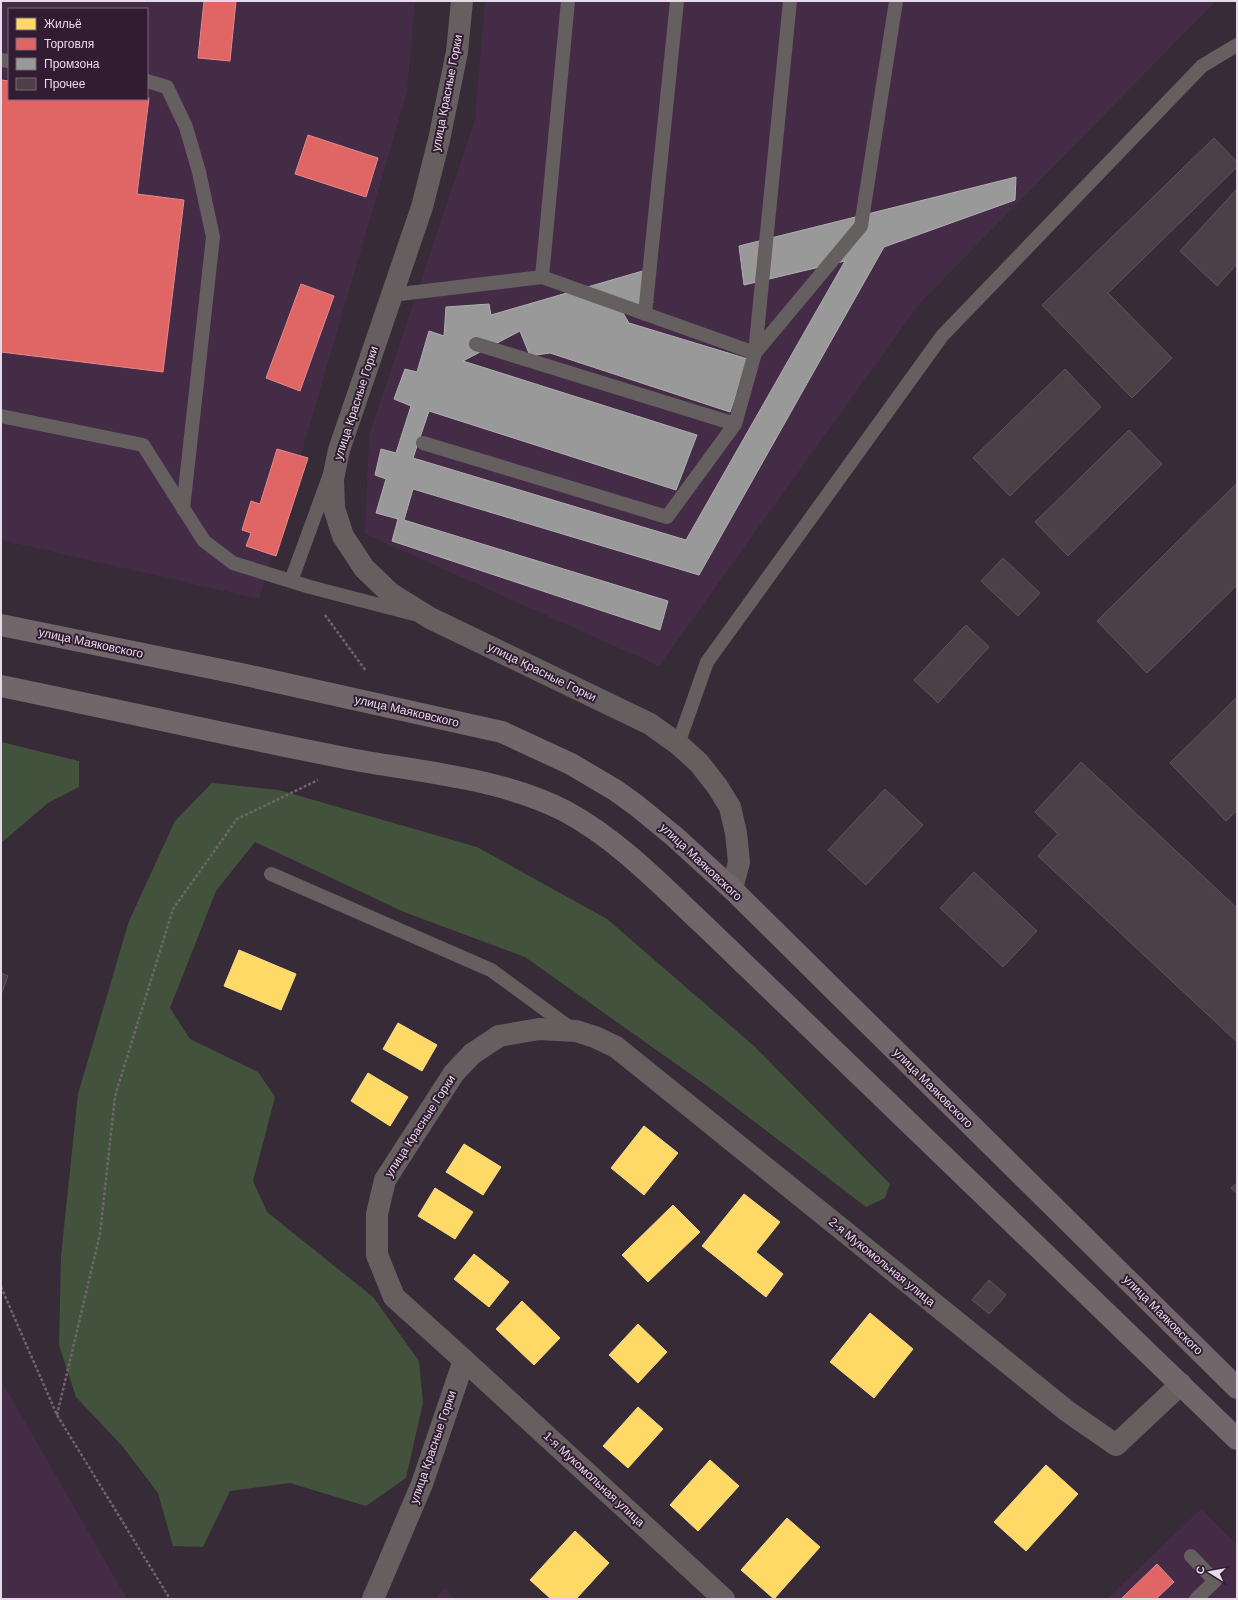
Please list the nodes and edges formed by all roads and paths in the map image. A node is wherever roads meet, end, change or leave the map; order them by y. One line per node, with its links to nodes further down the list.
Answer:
1 (462, 1): 9 (street, улица Красные Горки)
2 (568, 1): 8 (lane)
3 (677, 1): 10 (lane)
4 (790, 1): 12 (lane)
5 (896, 1): 12 (lane)
6 (1237, 45): 24 (lane)
7 (148, 81): 17 (lane)
8 (542, 277): 9 (lane); 10 (lane)
9 (392, 295): 16 (street, улица Красные Горки)
10 (645, 314): 12 (lane)
11 (476, 344): 14 (lane)
12 (754, 353): 14 (lane)
13 (1, 416): 17 (lane)
14 (735, 424): 15 (lane)
15 (423, 443)
16 (339, 450): 18 (lane); 20 (street, улица Красные Горки)
17 (183, 509): 18 (lane)
18 (291, 581): 20 (lane)
19 (324, 613): 22 (path)
20 (430, 618): 24 (street, улица Красные Горки)
21 (1, 625): 27 (main road, улица Маяковского)
22 (366, 671)
23 (1, 686): 31 (main road)
24 (678, 744): 27 (street, улица Красные Горки)
25 (319, 780): 33 (path)
26 (271, 874): 28 (lane)
27 (732, 889): 32 (main road, улица Маяковского)
28 (576, 1031): 30 (street, улица Красные Горки); 31 (street, 2-я Мукомольная улица)
29 (1, 1287): 33 (path)
30 (464, 1360): 37 (street, улица Красные Горки); 38 (street, 1-я Мукомольная улица)
31 (1181, 1384): 34 (main road)
32 (1237, 1388)
33 (57, 1415): 36 (path)
34 (1237, 1439)
35 (1191, 1556): 39 (lane)
36 (170, 1599)
37 (373, 1599)
38 (724, 1599)
39 (1196, 1599)

